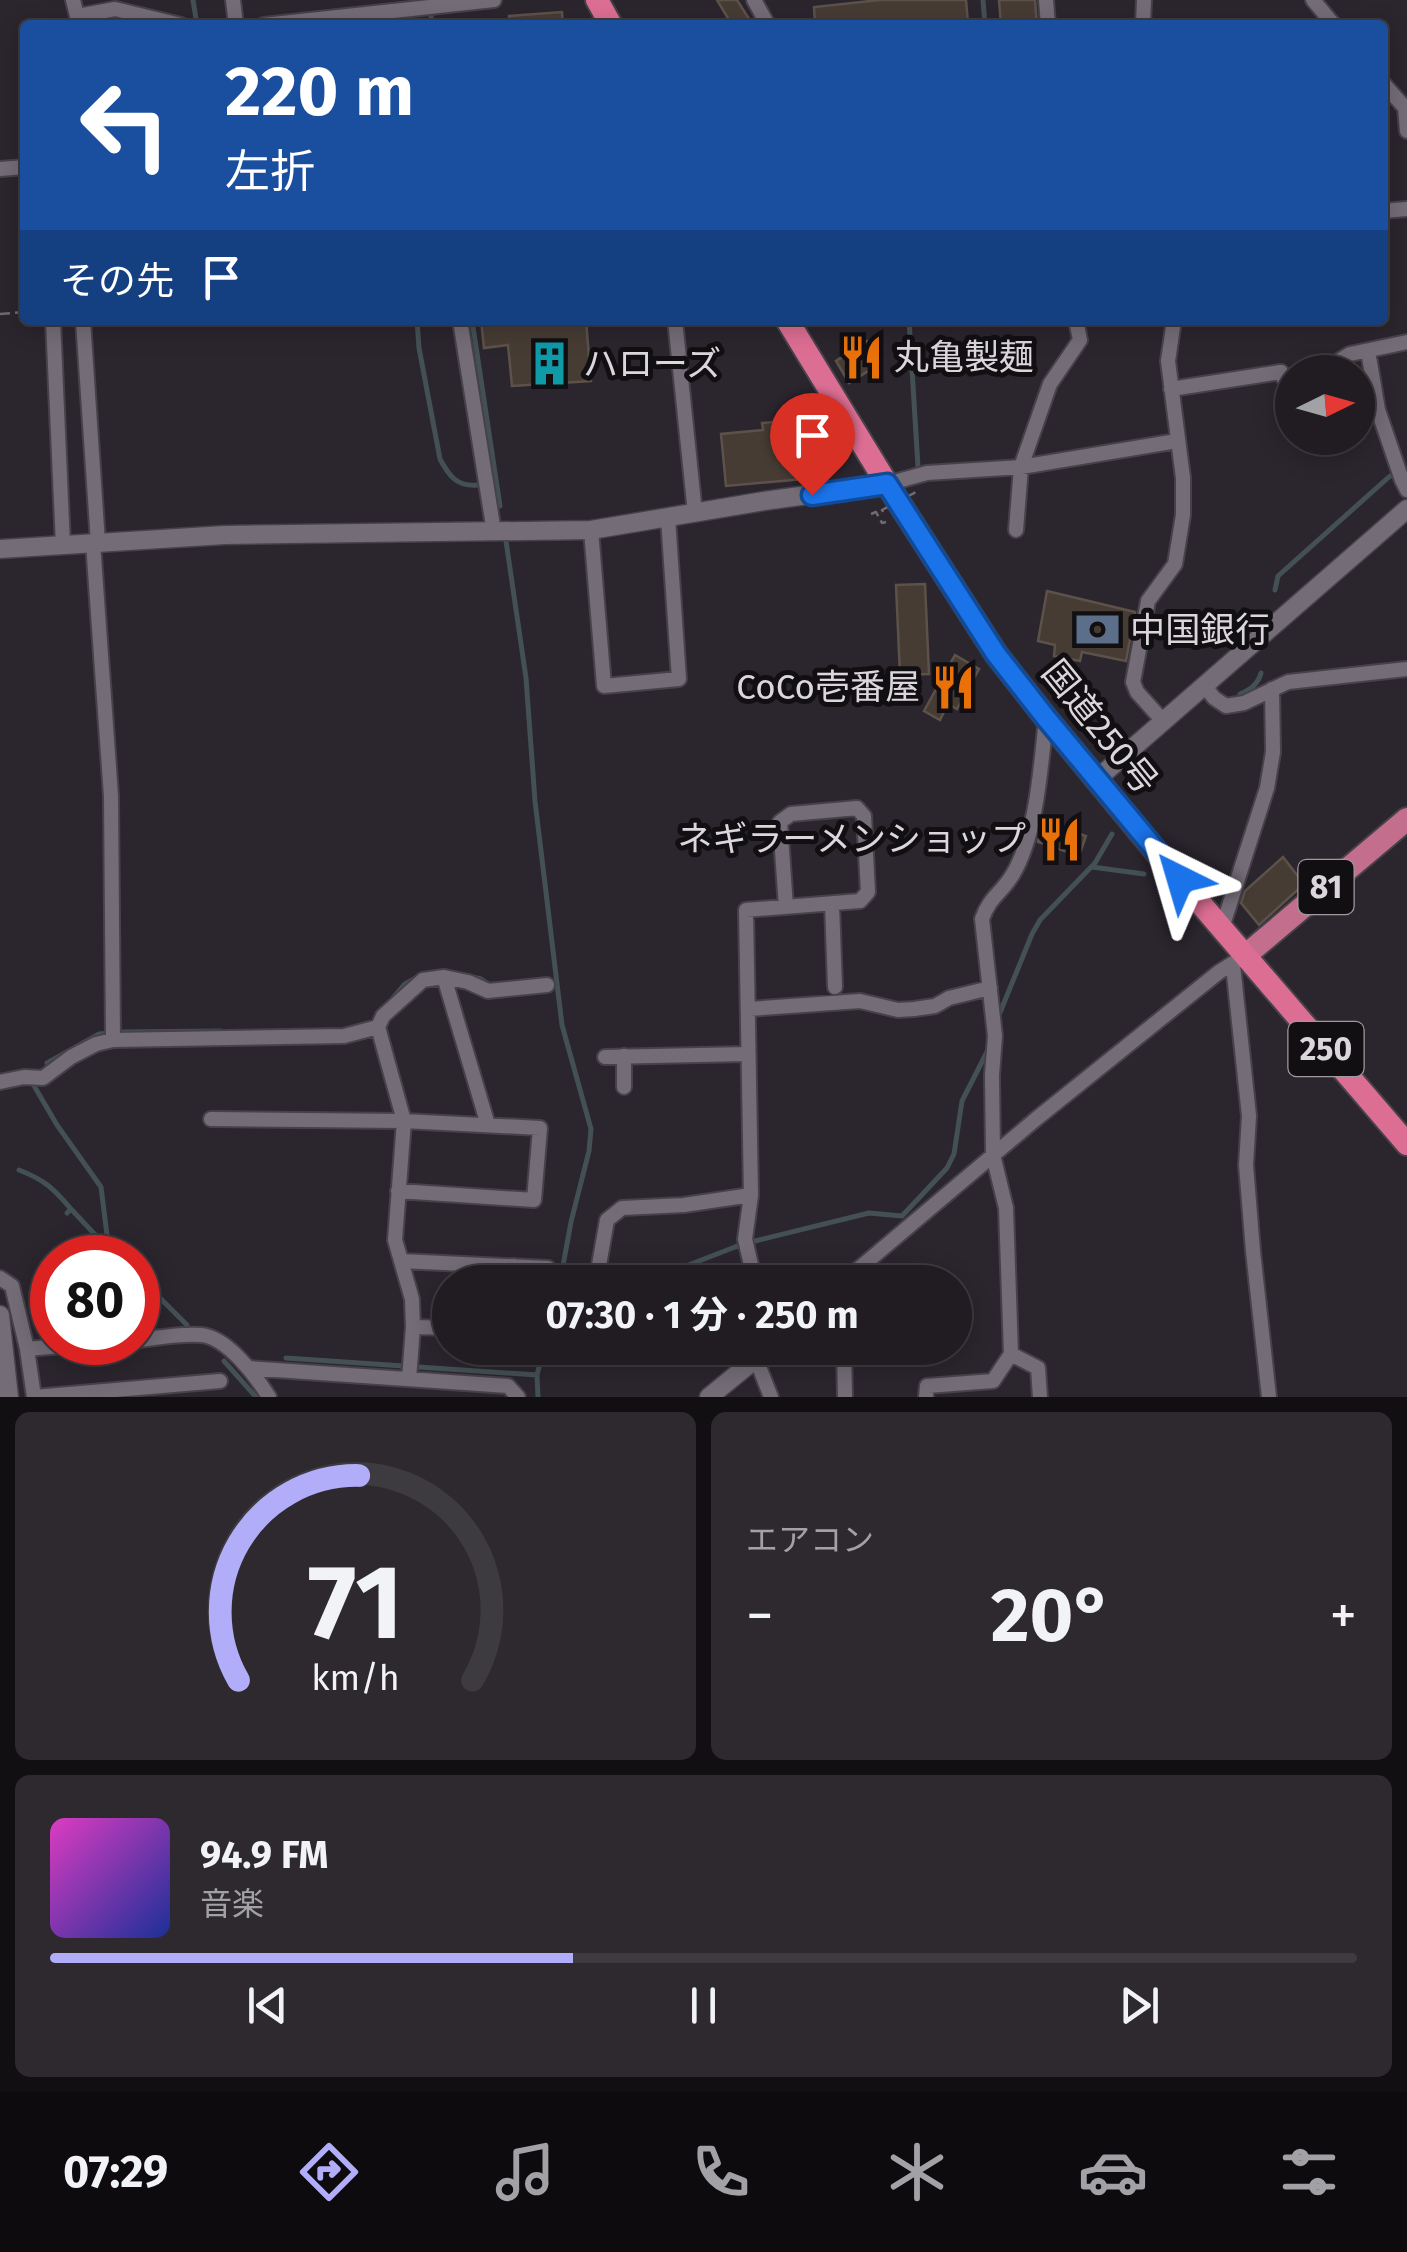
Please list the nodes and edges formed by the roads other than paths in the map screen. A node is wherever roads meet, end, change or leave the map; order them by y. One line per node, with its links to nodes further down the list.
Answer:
1 (494, 0): 3 (street)
2 (1313, 0): 7 (street)
3 (386, 18): 6 (street)
4 (82, 20): 5 (street)
5 (160, 20)
6 (348, 20)
7 (1330, 20)
8 (1388, 89): 9 (street)
9 (1406, 109): 10 (street)
10 (1407, 131)
11 (53, 325): 34 (street)
12 (83, 325): 33 (street)
13 (461, 325): 32 (street)
14 (676, 325): 28 (street)
15 (790, 325): 26 (highway, 国道250号 / 250)
16 (1077, 325): 24 (street)
17 (1173, 325): 22 (street)
18 (1407, 342): 19 (street)
19 (1368, 351): 20 (street); 25 (street)
20 (1348, 355)
21 (1275, 373): 22 (street)
22 (1171, 390): 23 (street)
23 (1177, 441): 24 (street); 39 (street)
24 (1021, 467): 26 (street); 31 (street)
25 (1402, 479)
26 (887, 484): 28 (street); 40 (highway, 国道250号 / 250)
27 (1407, 508): 37 (street)
28 (695, 513): 29 (street)
29 (668, 518): 30 (street); 30 (street)
30 (591, 530): 32 (street)
31 (1016, 530)
32 (494, 532): 33 (street)
33 (96, 543): 34 (street); 53 (street)
34 (63, 545): 35 (street)
35 (0, 548)
36 (1407, 669): 38 (street)
37 (1204, 686): 38 (street); 39 (street)
38 (1272, 690): 45 (street)
39 (1163, 721): 41 (street)
40 (1045, 725): 41 (highway, 国道250号 / 250); 50 (street)
41 (1098, 779): 45 (highway, 国道250号 / 250)
42 (1407, 820): 46 (main road, 81)
43 (832, 904): 44 (street); 44 (street); 49 (street)
44 (786, 907): 51 (street)
45 (1222, 928): 46 (highway, 国道250号 / 250)
46 (1239, 960): 62 (highway, 国道250号 / 250); 63 (street); 94 (street)
47 (444, 978): 48 (street); 52 (street); 61 (street)
48 (546, 985)
49 (835, 986)
50 (990, 988): 51 (street); 63 (street)
51 (749, 1009): 54 (street)
52 (378, 1027): 53 (street); 60 (street)
53 (113, 1036): 57 (street)
54 (747, 1054): 55 (street); 65 (street)
55 (624, 1056): 56 (street); 58 (street)
56 (605, 1057)
57 (0, 1082)
58 (624, 1087)
59 (211, 1119): 60 (street)
60 (404, 1121): 61 (street); 64 (street)
61 (488, 1125): 64 (street)
62 (1407, 1144)
63 (993, 1155): 70 (street); 78 (street)
64 (398, 1191): 66 (street)
65 (751, 1196): 68 (street); 69 (street)
66 (401, 1261): 67 (street); 73 (street)
67 (491, 1265)
68 (599, 1265)
69 (751, 1265)
70 (863, 1265)
71 (0, 1278): 76 (street)
72 (0, 1315): 85 (street)
73 (413, 1326): 74 (street); 83 (street)
74 (432, 1327)
75 (160, 1338): 82 (street)
76 (27, 1349): 77 (street); 86 (street)
77 (30, 1349)
78 (1011, 1354): 92 (street); 93 (street)
79 (745, 1365): 89 (street)
80 (763, 1365): 90 (street)
81 (843, 1365): 91 (street)
82 (248, 1368): 83 (street); 87 (street)
83 (409, 1370): 88 (street)
84 (220, 1381): 86 (street)
85 (9, 1397)
86 (34, 1397)
87 (269, 1397)
88 (518, 1397)
89 (710, 1397)
90 (771, 1397)
91 (845, 1397)
92 (926, 1397)
93 (1040, 1397)
94 (1268, 1397)

